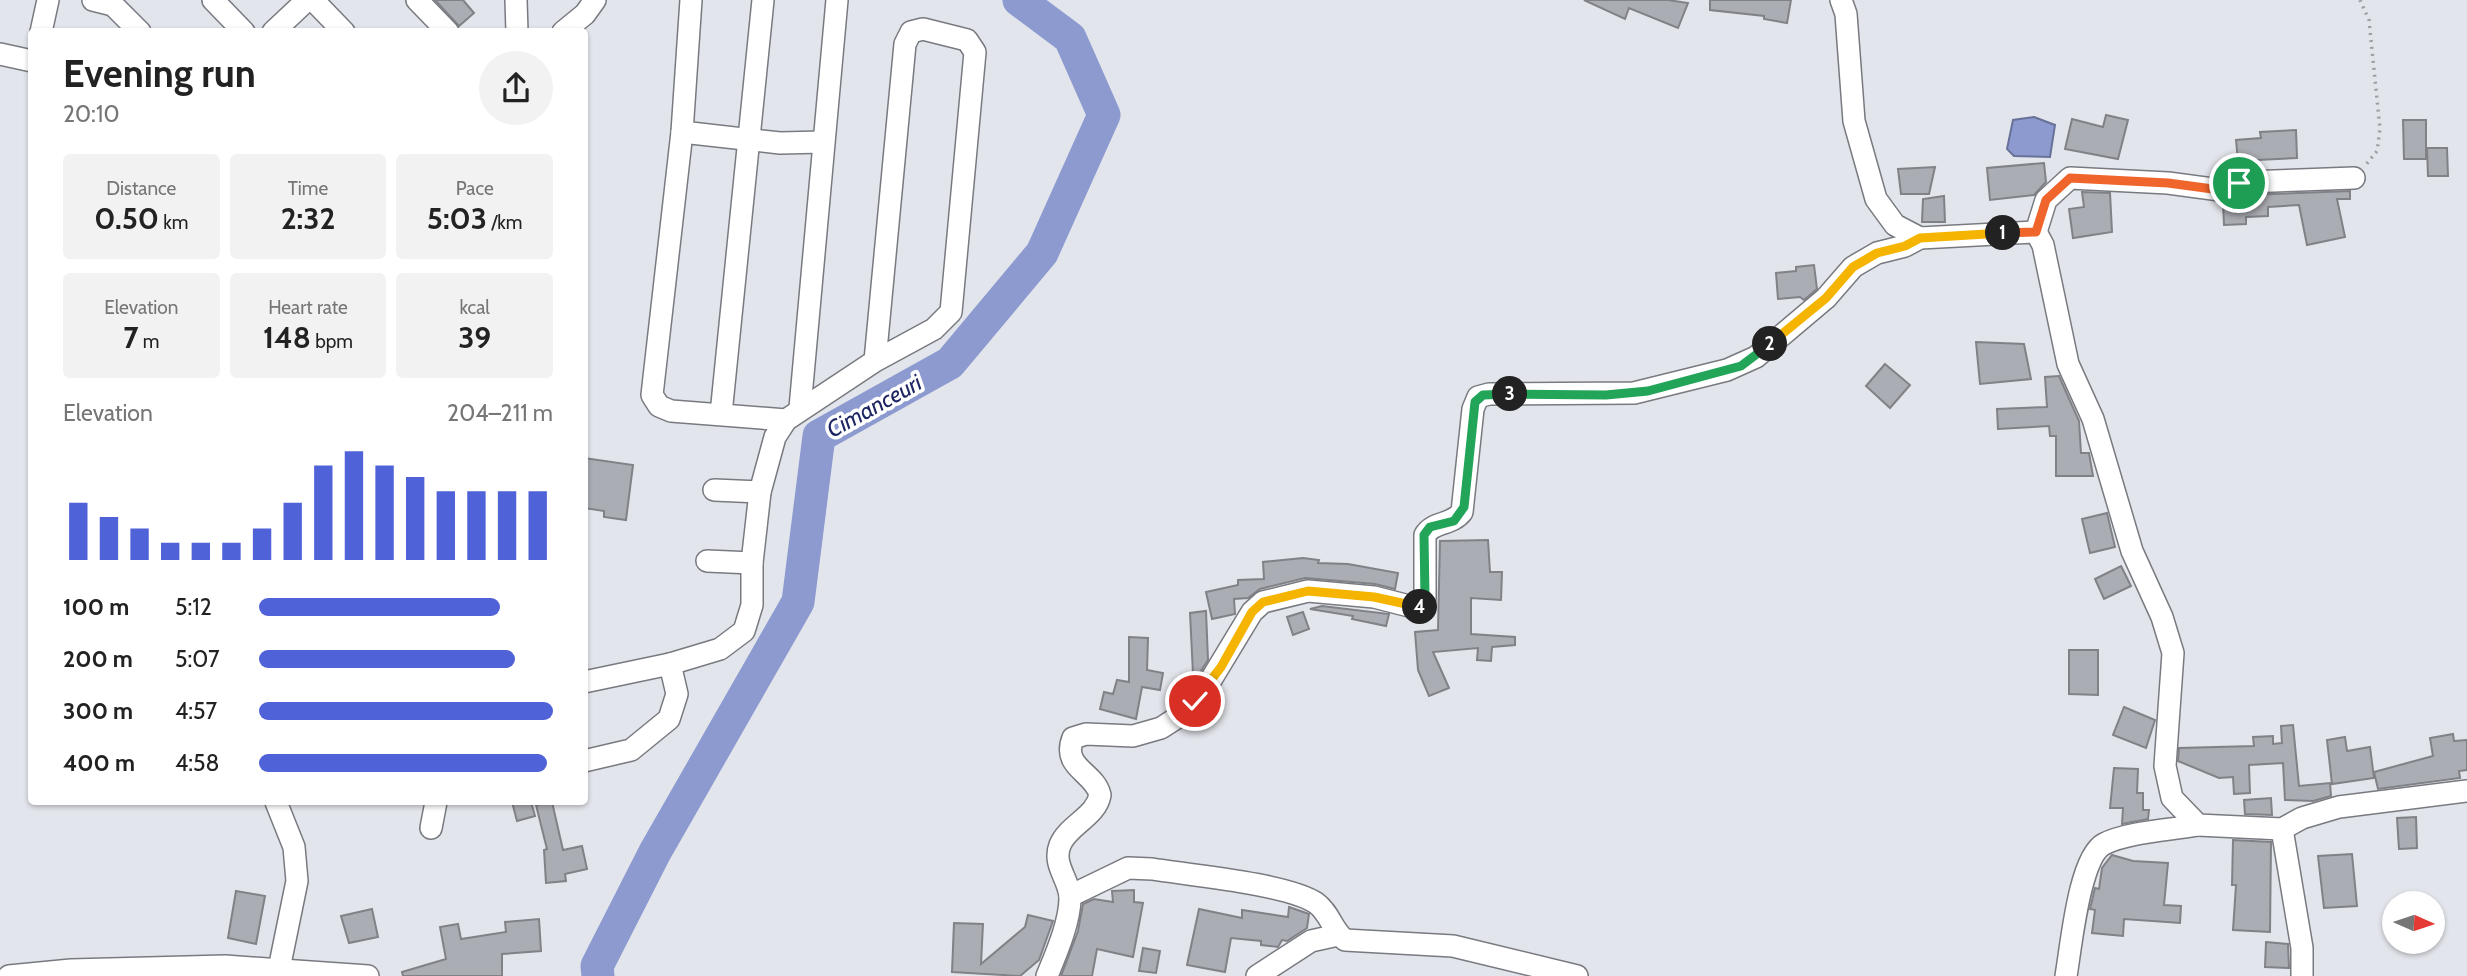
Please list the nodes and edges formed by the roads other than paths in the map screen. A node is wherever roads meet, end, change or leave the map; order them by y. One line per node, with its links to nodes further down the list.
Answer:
1 (48, 0): 13 (street)
2 (93, 0): 14 (street)
3 (213, 0): 15 (street)
4 (307, 0): 16 (street)
5 (313, 0): 17 (street)
6 (417, 0): 18 (street)
7 (516, 0): 19 (street)
8 (595, 0): 20 (street)
9 (691, 0): 23 (street)
10 (763, 0): 24 (street)
11 (837, 0): 25 (street)
12 (1841, 0): 28 (street)
13 (42, 28)
14 (136, 28)
15 (240, 28)
16 (277, 28)
17 (340, 28)
18 (444, 28)
19 (517, 28)
20 (568, 28)
21 (0, 54): 22 (street)
22 (28, 60)
23 (682, 132): 24 (street); 30 (street)
24 (751, 140): 25 (street); 30 (street)
25 (823, 142): 31 (street)
26 (2354, 178): 27 (street)
27 (2036, 232): 28 (street); 42 (street)
28 (1920, 238): 45 (street)
29 (875, 360): 29 (street); 31 (street)
30 (721, 414): 31 (street)
31 (793, 414): 33 (street)
32 (714, 490): 33 (street)
33 (760, 492): 35 (street)
34 (707, 561): 35 (street)
35 (752, 563): 36 (street)
36 (670, 664): 37 (street); 38 (street)
37 (588, 681)
38 (588, 760)
39 (2467, 791): 44 (street)
40 (277, 805): 47 (street)
41 (435, 805): 43 (street)
42 (2198, 825): 44 (street); 53 (street)
43 (431, 828)
44 (2281, 829): 54 (street)
45 (1070, 896): 46 (street); 50 (street)
46 (1338, 934): 51 (street); 52 (street)
47 (279, 969): 48 (street); 49 (street)
48 (9, 976)
49 (368, 976)
50 (1047, 976)
51 (1257, 976)
52 (1577, 976)
53 (2066, 976)
54 (2302, 976)

